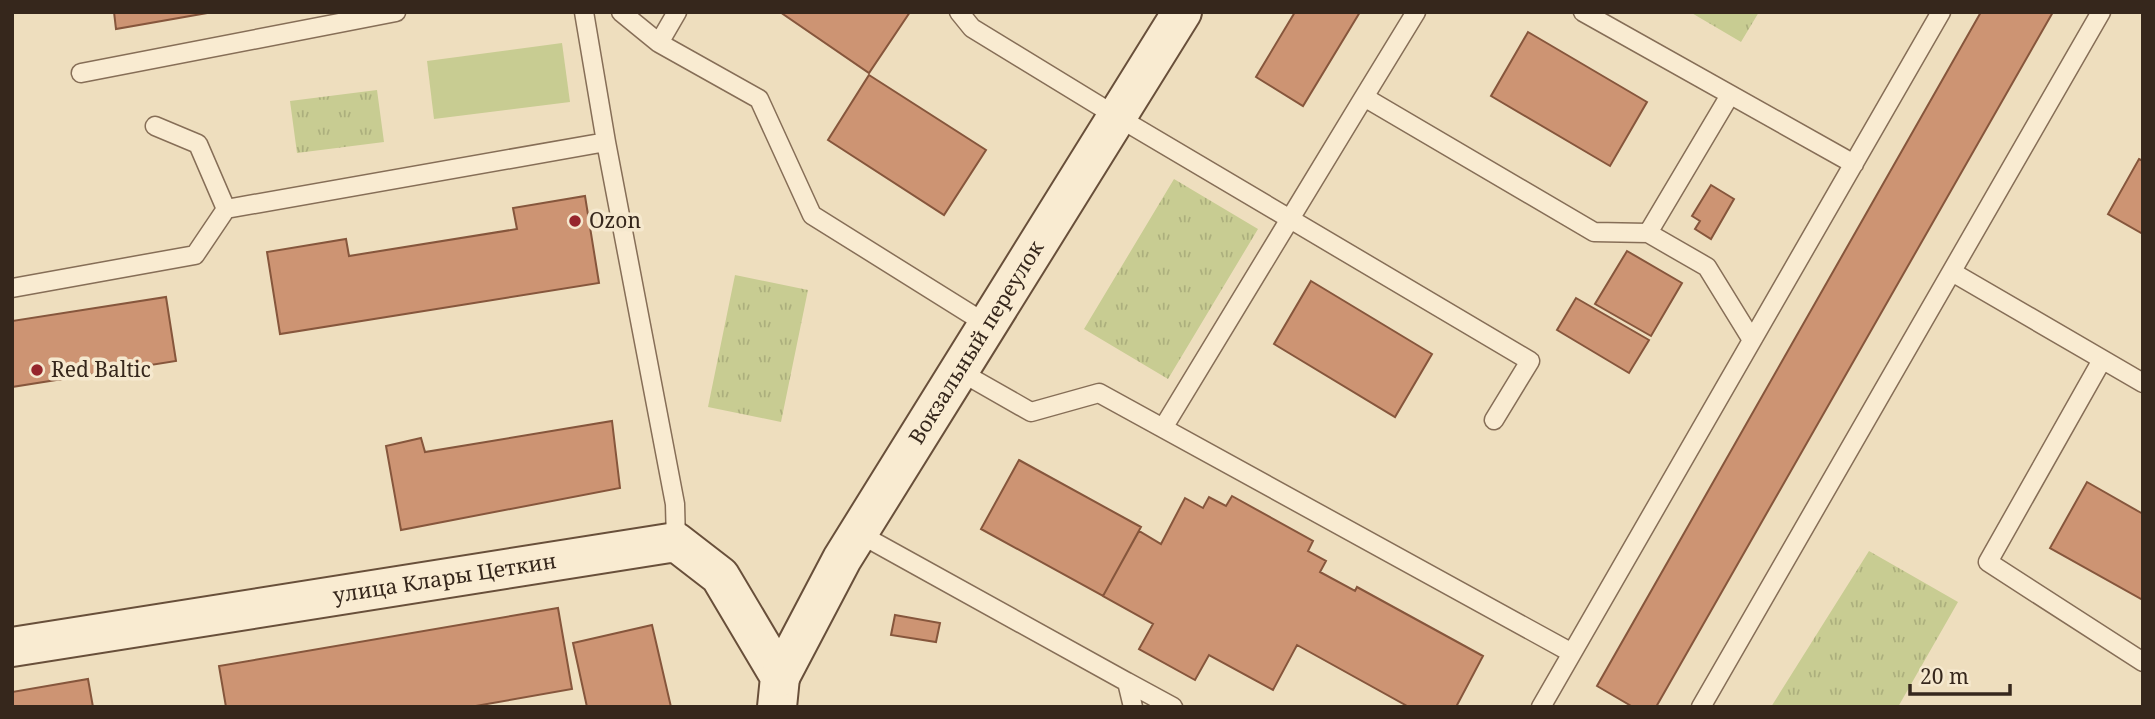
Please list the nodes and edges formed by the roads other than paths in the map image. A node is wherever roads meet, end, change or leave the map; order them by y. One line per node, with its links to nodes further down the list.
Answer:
1 (396, 12): 12 (lane)
2 (584, 12): 17 (lane)
3 (621, 12): 11 (lane)
4 (677, 12): 11 (lane)
5 (959, 12): 15 (lane)
6 (1182, 12): 15 (street, Вокзальный переулок)
7 (1416, 12): 14 (lane)
8 (1583, 12): 13 (lane)
9 (1941, 12): 18 (lane)
10 (2101, 12): 22 (lane)
11 (659, 43): 24 (lane)
12 (81, 73)
13 (1730, 95): 18 (lane); 21 (lane)
14 (1364, 97): 20 (lane); 21 (lane)
15 (1116, 116): 20 (lane); 24 (street, Вокзальный переулок)
16 (155, 125): 19 (lane)
17 (606, 142): 19 (lane); 32 (lane)
18 (1853, 164): 25 (lane)
19 (226, 209): 23 (lane)
20 (1290, 219): 29 (lane); 30 (lane)
21 (1648, 233): 25 (lane)
22 (1952, 272): 26 (lane); 41 (lane)
23 (12, 288)
24 (988, 325): 27 (street, Вокзальный переулок)
25 (1752, 340): 34 (lane)
26 (2102, 360): 28 (lane); 35 (lane)
27 (959, 371): 30 (lane); 31 (street, Вокзальный переулок)
28 (2143, 383)
29 (1494, 420)
30 (1163, 428): 34 (lane)
31 (858, 533): 36 (lane); 37 (street, Вокзальный переулок)
32 (676, 542): 33 (street, улица Клары Цеткин); 37 (street)
33 (12, 647)
34 (1572, 653): 40 (lane)
35 (2143, 662)
36 (1127, 682): 38 (lane); 39 (lane)
37 (778, 692)
38 (1133, 707)
39 (1173, 707)
40 (1541, 707)
41 (1701, 707)

